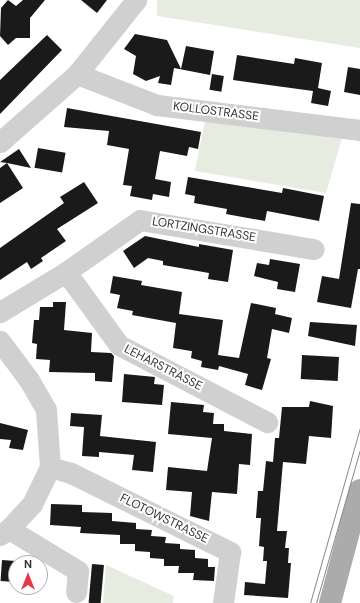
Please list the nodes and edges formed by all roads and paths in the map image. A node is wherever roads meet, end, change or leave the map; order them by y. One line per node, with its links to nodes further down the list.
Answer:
1 (136, 0): 2 (street)
2 (77, 74): 3 (street, KOLLOSTRASSE); 4 (street)
3 (360, 130)
4 (0, 142)
5 (314, 249): 6 (street, LORTZINGSTRASSE)
6 (66, 272): 7 (street, LORTZINGSTRASSE); 9 (street, LEHARSTRASSE)
7 (0, 312)
8 (0, 341): 10 (street)
9 (267, 422)
10 (50, 467): 12 (street); 14 (street, FLOTOWSTRASSE)
11 (360, 490): 15 (main road)
12 (4, 532): 13 (street)
13 (76, 592)
14 (223, 603)
15 (330, 603)

